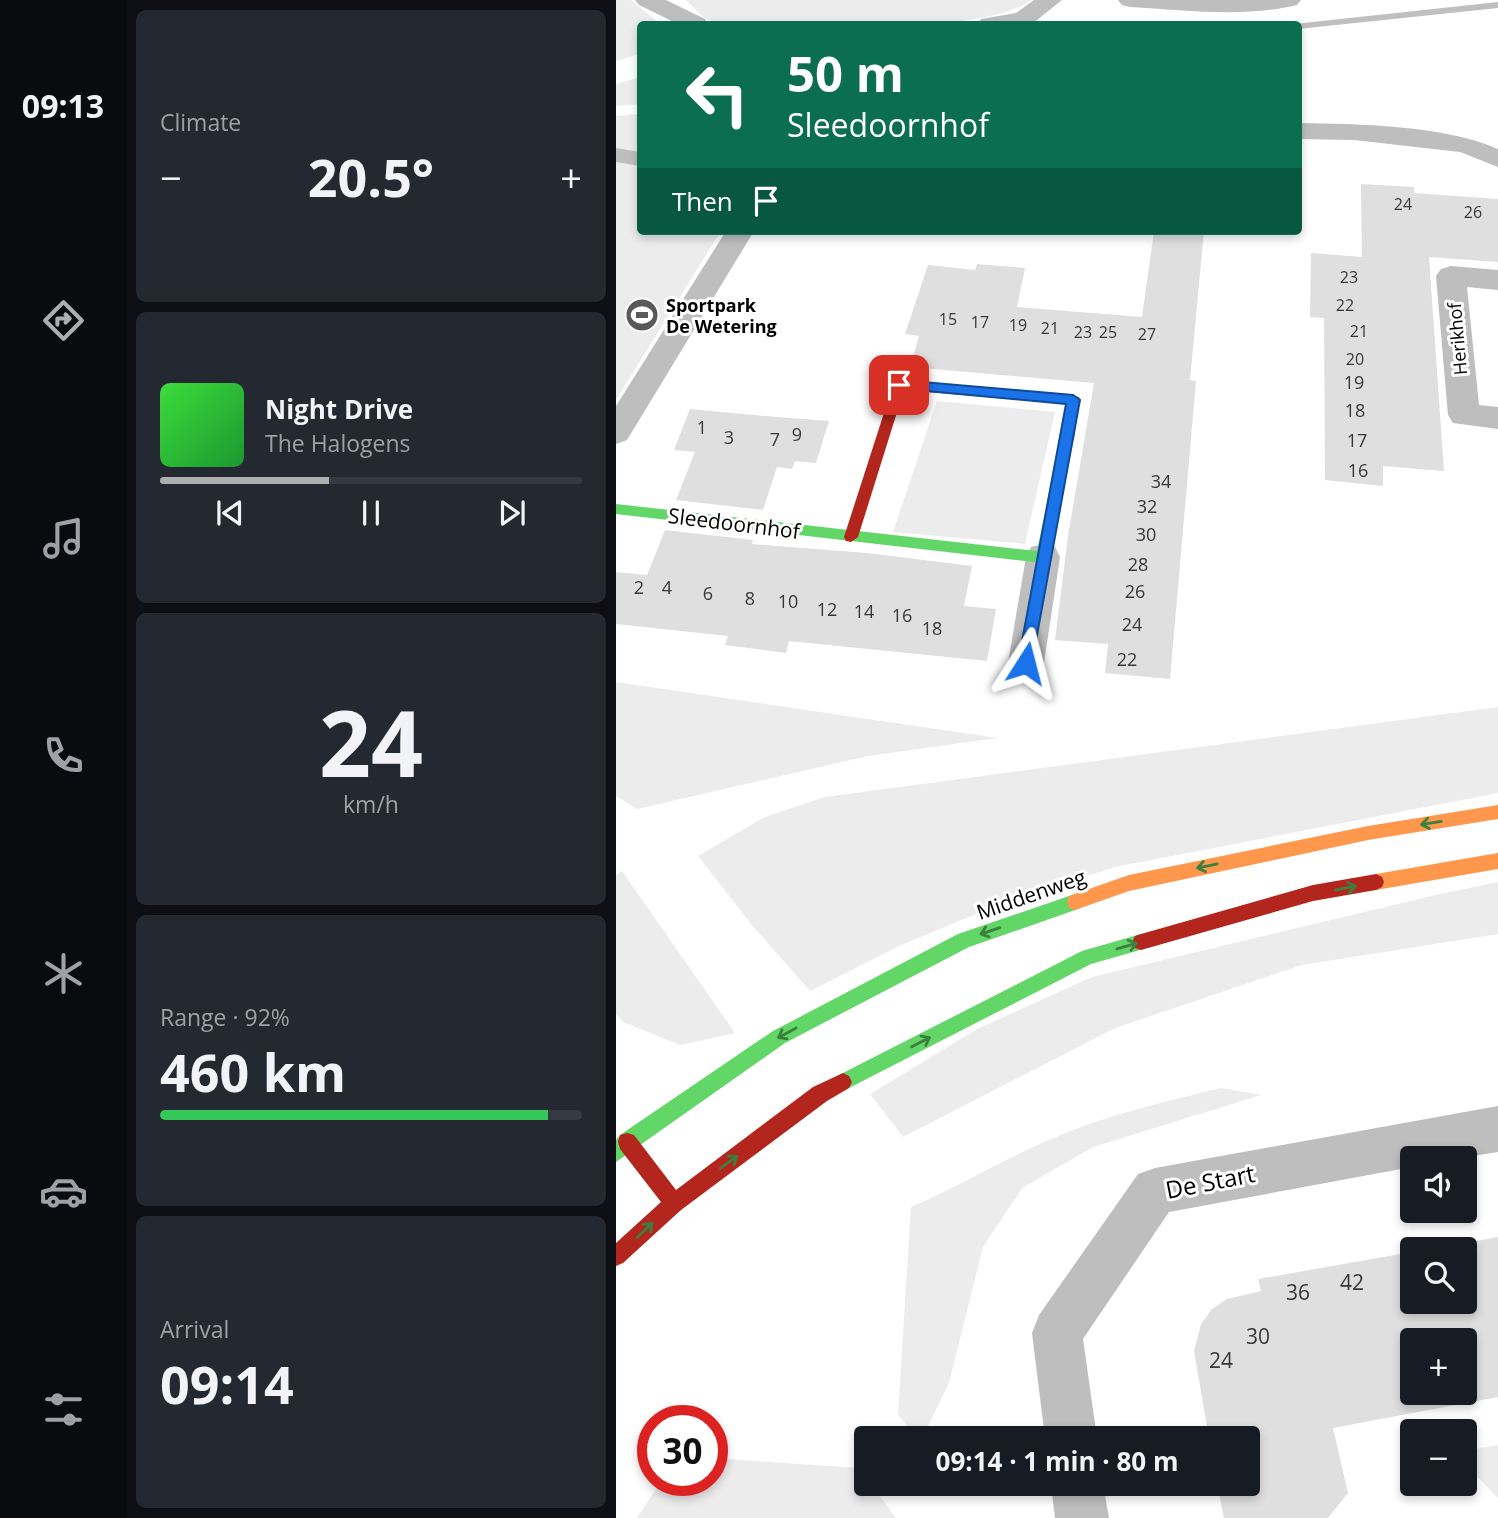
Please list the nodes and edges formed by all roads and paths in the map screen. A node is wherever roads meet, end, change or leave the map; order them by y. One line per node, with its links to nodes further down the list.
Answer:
1 (647, 0): 5 (street)
2 (1050, 0): 6 (street)
3 (1130, 0): 4 (street)
4 (1289, 0)
5 (690, 21)
6 (1010, 21)
7 (1302, 131): 10 (street)
8 (616, 155): 9 (lane)
9 (637, 158)
10 (1498, 159)
11 (738, 235): 14 (street)
12 (1498, 280): 13 (street, Herikhof)
13 (1498, 418)
14 (616, 432)
15 (616, 509): 16 (main road, Sleedoornhof)
16 (851, 537): 17 (main road, Sleedoornhof); 17 (main road)
17 (1043, 557): 18 (street)
18 (1026, 663)
19 (1498, 812): 22 (main road, Middenweg, one-way to 22)
20 (1498, 861): 23 (main road, one-way to 20)
21 (1498, 1129): 25 (street, De Start)
22 (620, 1141): 23 (main road)
23 (674, 1203): 24 (main road, one-way to 23)
24 (616, 1256)
25 (1069, 1426)
26 (1079, 1496): 27 (street)
27 (1082, 1518)

